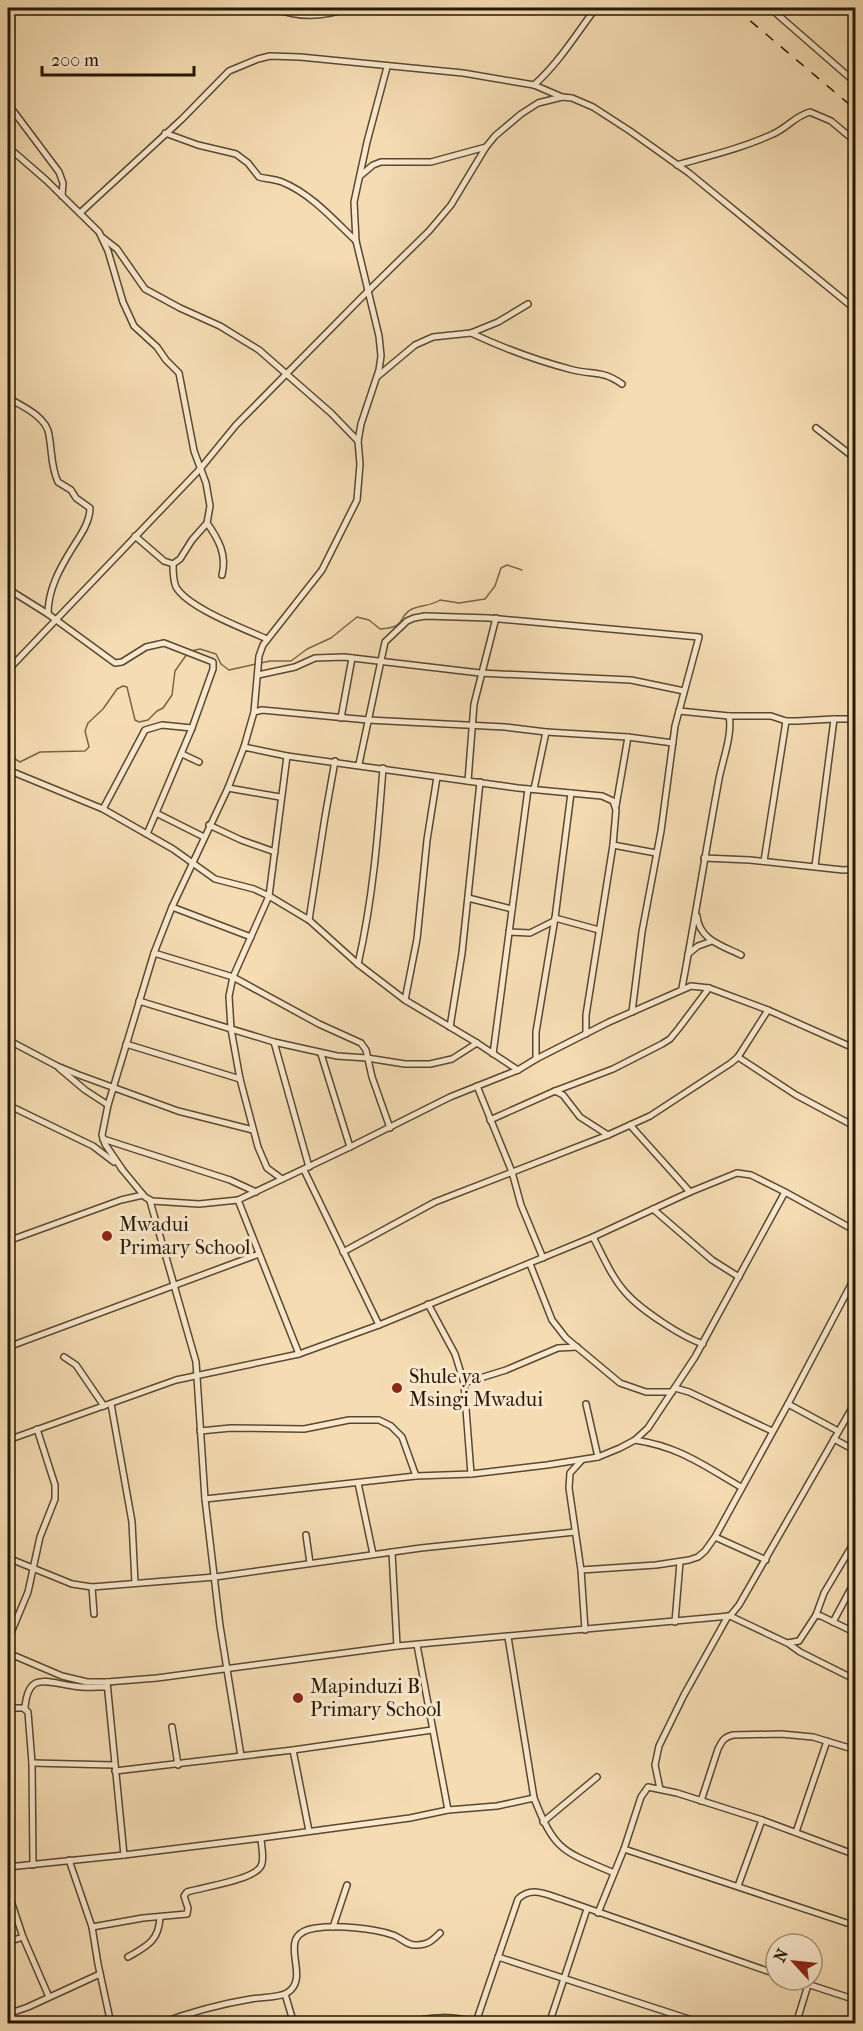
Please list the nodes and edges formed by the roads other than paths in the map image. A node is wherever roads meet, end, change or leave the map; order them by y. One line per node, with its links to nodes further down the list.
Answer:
1 (274, 8): 2 (street)
2 (348, 8)
3 (596, 8): 7 (street)
4 (770, 8): 6 (street)
5 (387, 67): 7 (street); 10 (street); 15 (street)
6 (855, 83)
7 (534, 84): 8 (street)
8 (562, 97): 13 (street); 14 (street)
9 (8, 104): 16 (street)
10 (165, 133): 17 (street); 19 (street)
11 (855, 142): 14 (street)
12 (8, 147): 16 (street)
13 (486, 147): 15 (street); 20 (street)
14 (677, 165): 22 (street)
15 (358, 178): 19 (street)
16 (62, 196): 17 (street)
17 (80, 213): 18 (street)
18 (103, 238): 24 (street); 31 (street)
19 (356, 241): 20 (street)
20 (367, 292): 24 (street); 25 (street)
21 (528, 304): 23 (street)
22 (855, 310)
23 (471, 333): 25 (street); 26 (street)
24 (286, 374): 29 (street); 31 (street)
25 (377, 377): 29 (street)
26 (622, 384)
27 (8, 398): 39 (street)
28 (816, 428): 30 (street)
29 (358, 441): 42 (street)
30 (855, 459)
31 (200, 468): 33 (street); 35 (street)
32 (855, 488): 34 (street)
33 (207, 523): 36 (street); 37 (street)
34 (855, 535)
35 (135, 536): 36 (street); 41 (street)
36 (173, 564): 42 (street)
37 (222, 575)
38 (8, 589): 39 (street)
39 (48, 614): 41 (street)
40 (496, 618): 44 (street); 46 (street); 48 (street)
41 (55, 619): 45 (street); 58 (street)
42 (267, 639): 47 (street)
43 (352, 658): 44 (street); 47 (street); 52 (street)
44 (381, 661): 46 (street); 55 (street)
45 (8, 667)
46 (480, 673): 48 (street); 57 (street)
47 (258, 675): 50 (street)
48 (684, 691): 49 (street)
49 (679, 711): 51 (street); 61 (street)
50 (254, 712): 52 (street); 62 (street)
51 (729, 716): 56 (street); 86 (street)
52 (341, 717): 55 (street)
53 (834, 718): 54 (street); 56 (street); 89 (street)
54 (855, 719)
55 (368, 720): 57 (street); 67 (street)
56 (786, 721): 87 (street)
57 (471, 725): 59 (street); 71 (street)
58 (192, 728): 63 (street); 78 (street)
59 (546, 732): 60 (street); 74 (street)
60 (628, 738): 61 (street); 77 (street)
61 (673, 743): 85 (street)
62 (244, 747): 64 (street); 73 (street)
63 (182, 754): 66 (street); 79 (street)
64 (287, 756): 65 (street); 76 (street)
65 (335, 761): 67 (street); 97 (street)
66 (199, 762)
67 (358, 765): 68 (street)
68 (382, 768): 70 (street); 105 (street)
69 (8, 770): 78 (street)
70 (436, 777): 71 (street); 109 (street)
71 (468, 780): 72 (street)
72 (480, 782): 74 (street); 92 (street)
73 (228, 788): 76 (street); 80 (street)
74 (531, 789): 75 (street); 95 (street)
75 (571, 793): 77 (street); 96 (street)
76 (280, 797): 84 (street)
77 (616, 806): 83 (street)
78 (103, 809): 81 (street)
79 (156, 813): 81 (street); 82 (street)
80 (209, 825): 82 (street); 84 (street)
81 (147, 834): 88 (street)
82 (204, 837): 88 (street)
83 (613, 845): 85 (street); 98 (street)
84 (275, 852): 91 (street)
85 (656, 853): 112 (street)
86 (704, 858): 87 (street); 93 (street)
87 (764, 861): 89 (street)
88 (193, 862): 91 (street); 94 (street)
89 (815, 866): 90 (street)
90 (855, 869)
91 (269, 896): 97 (street); 100 (street)
92 (468, 898): 95 (street); 113 (street)
93 (697, 906): 101 (street); 103 (street)
94 (172, 907): 100 (street); 102 (street)
95 (512, 909): 99 (street)
96 (555, 919): 98 (street); 99 (street); 125 (street)
97 (309, 920): 105 (street)
98 (599, 930): 115 (street)
99 (509, 932): 122 (street)
100 (251, 937): 106 (street)
101 (712, 941): 103 (street); 104 (street)
102 (154, 953): 106 (street); 110 (street)
103 (688, 954): 107 (street)
104 (741, 955)
105 (358, 964): 109 (street)
106 (233, 977): 114 (street); 124 (street)
107 (682, 988): 108 (street); 112 (street)
108 (709, 988): 111 (street); 131 (street)
109 (405, 1000): 113 (street)
110 (139, 1001): 114 (street); 119 (street)
111 (768, 1010): 120 (street); 123 (street)
112 (632, 1012): 115 (street)
113 (450, 1027): 118 (street)
114 (231, 1029): 117 (street); 128 (street)
115 (586, 1034): 125 (street)
116 (8, 1040): 126 (street)
117 (274, 1042): 121 (street); 142 (street)
118 (477, 1042): 122 (street); 124 (street)
119 (126, 1044): 128 (street); 130 (street)
120 (855, 1049)
121 (321, 1054): 124 (street); 141 (street)
122 (493, 1054): 127 (street)
123 (738, 1057): 135 (street); 136 (street)
124 (367, 1058): 137 (street)
125 (536, 1059): 127 (street)
126 (57, 1066): 130 (street); 133 (street)
127 (518, 1070): 129 (street)
128 (240, 1079): 138 (street)
129 (477, 1086): 134 (street); 137 (street)
130 (113, 1088): 133 (street); 138 (street)
131 (555, 1091): 134 (street); 139 (street)
132 (8, 1105): 143 (street)
133 (108, 1105): 140 (street)
134 (490, 1120): 144 (street)
135 (630, 1125): 139 (street); 147 (street)
136 (855, 1127)
137 (390, 1128): 141 (street)
138 (253, 1130): 145 (street)
139 (608, 1135): 144 (street)
140 (103, 1139): 143 (street); 146 (street)
141 (350, 1147): 142 (street)
142 (306, 1168): 145 (street); 156 (street)
143 (122, 1169): 149 (street)
144 (512, 1172): 156 (street); 158 (street)
145 (282, 1179): 146 (street)
146 (256, 1192): 150 (street)
147 (690, 1192): 148 (street); 152 (street)
148 (785, 1192): 153 (street); 161 (street)
149 (143, 1195): 151 (street); 155 (street)
150 (238, 1200): 151 (street); 157 (street)
151 (150, 1201): 162 (street)
152 (653, 1209): 154 (street); 161 (street)
153 (855, 1231)
154 (593, 1237): 158 (street); 165 (street)
155 (8, 1241)
156 (343, 1252): 164 (street)
157 (259, 1254): 162 (street); 168 (street)
158 (543, 1258): 159 (street)
159 (530, 1264): 163 (street); 167 (street)
160 (855, 1275): 176 (street)
161 (739, 1277): 165 (street)
162 (175, 1285): 166 (street); 170 (street)
163 (428, 1304): 164 (street); 171 (street)
164 (378, 1325): 168 (street)
165 (703, 1344): 172 (street)
166 (8, 1347)
167 (577, 1347): 171 (street); 172 (street)
168 (299, 1354): 170 (street)
169 (63, 1357): 177 (street)
170 (196, 1375): 174 (street); 179 (street)
171 (464, 1383): 188 (street)
172 (673, 1390): 180 (street); 184 (street)
173 (855, 1401): 181 (street)
174 (111, 1404): 177 (street); 207 (street)
175 (586, 1404): 186 (street)
176 (788, 1404): 180 (street); 181 (street)
177 (104, 1406): 178 (street)
178 (37, 1430): 183 (street); 203 (street)
179 (200, 1431): 189 (street); 192 (street)
180 (772, 1431): 191 (street)
181 (838, 1431): 182 (street)
182 (834, 1439): 185 (street); 200 (street)
183 (8, 1440)
184 (635, 1440): 186 (street); 191 (street)
185 (855, 1451)
186 (598, 1457): 187 (street)
187 (582, 1460): 188 (street); 193 (street)
188 (471, 1474): 189 (street)
189 (416, 1476): 190 (street)
190 (358, 1483): 192 (street); 198 (street)
191 (741, 1487): 195 (street)
192 (205, 1498): 205 (street)
193 (575, 1532): 197 (street); 204 (street)
194 (306, 1535): 202 (street)
195 (715, 1537): 200 (street); 201 (street)
196 (855, 1539): 210 (street)
197 (392, 1552): 198 (street); 220 (street)
198 (373, 1554): 202 (street)
199 (8, 1558): 203 (street)
200 (766, 1560): 211 (street)
201 (680, 1562): 204 (street); 212 (street)
202 (310, 1563): 205 (street)
203 (33, 1567): 208 (street); 217 (street)
204 (582, 1570): 214 (street)
205 (215, 1576): 207 (street); 222 (street)
206 (855, 1580): 213 (street)
207 (135, 1583): 208 (street)
208 (92, 1587): 209 (street)
209 (94, 1614)
210 (816, 1615): 213 (street); 218 (street)
211 (729, 1616): 212 (street); 218 (street); 237 (street)
212 (675, 1622): 214 (street)
213 (833, 1622): 215 (street)
214 (585, 1630): 216 (street)
215 (855, 1633)
216 (508, 1637): 219 (street); 238 (street)
217 (8, 1640)
218 (787, 1643): 223 (street)
219 (417, 1645): 220 (street); 228 (street)
220 (397, 1647): 222 (street)
221 (8, 1653): 224 (street)
222 (225, 1669): 224 (street); 232 (street)
223 (855, 1680)
224 (107, 1685): 226 (street); 235 (street)
225 (8, 1708): 226 (street)
226 (25, 1708): 233 (street)
227 (172, 1726): 234 (street)
228 (432, 1730): 230 (street); 240 (street)
229 (827, 1741): 231 (street); 239 (street); 244 (street)
230 (293, 1750): 232 (street); 243 (street)
231 (855, 1750)
232 (241, 1756): 234 (street)
233 (32, 1763): 235 (street); 250 (street)
234 (178, 1765): 235 (street)
235 (114, 1768): 247 (street)
236 (597, 1777): 242 (street)
237 (660, 1789): 239 (street); 246 (street)
238 (534, 1798): 240 (street); 242 (street)
239 (700, 1801): 241 (street)
240 (448, 1810): 243 (street)
241 (762, 1820): 244 (street); 254 (street)
242 (543, 1822): 252 (street)
243 (309, 1831): 245 (street)
244 (796, 1832): 248 (street)
245 (261, 1838): 247 (street); 258 (street)
246 (624, 1848): 252 (street); 254 (street)
247 (123, 1855): 249 (street)
248 (855, 1855)
249 (69, 1860): 250 (street); 260 (street)
250 (33, 1865): 251 (street)
251 (8, 1867)
252 (614, 1872): 257 (street)
253 (347, 1885): 261 (street)
254 (738, 1886): 259 (street)
255 (8, 1892): 263 (street)
256 (587, 1909): 257 (street); 266 (street); 269 (street)
257 (598, 1913): 267 (street)
258 (160, 1917): 260 (street); 265 (street)
259 (855, 1926)
260 (92, 1927): 268 (street)
261 (333, 1927): 262 (street); 272 (street)
262 (441, 1933)
263 (23, 1937): 264 (street); 273 (street)
264 (8, 1942)
265 (128, 1957)
266 (498, 1957): 269 (street); 276 (street)
267 (764, 1970)
268 (100, 1974): 273 (street); 277 (street)
269 (563, 1977): 281 (street); 282 (street)
270 (824, 1990): 274 (street)
271 (806, 1992): 283 (street)
272 (285, 1994): 278 (street); 279 (street)
273 (49, 1997): 275 (street)
274 (855, 2000)
275 (8, 2014)
276 (479, 2023): 280 (street)
277 (111, 2024)
278 (158, 2024)
279 (294, 2024)
280 (402, 2024)
281 (549, 2024)
282 (704, 2024)
283 (796, 2024)

